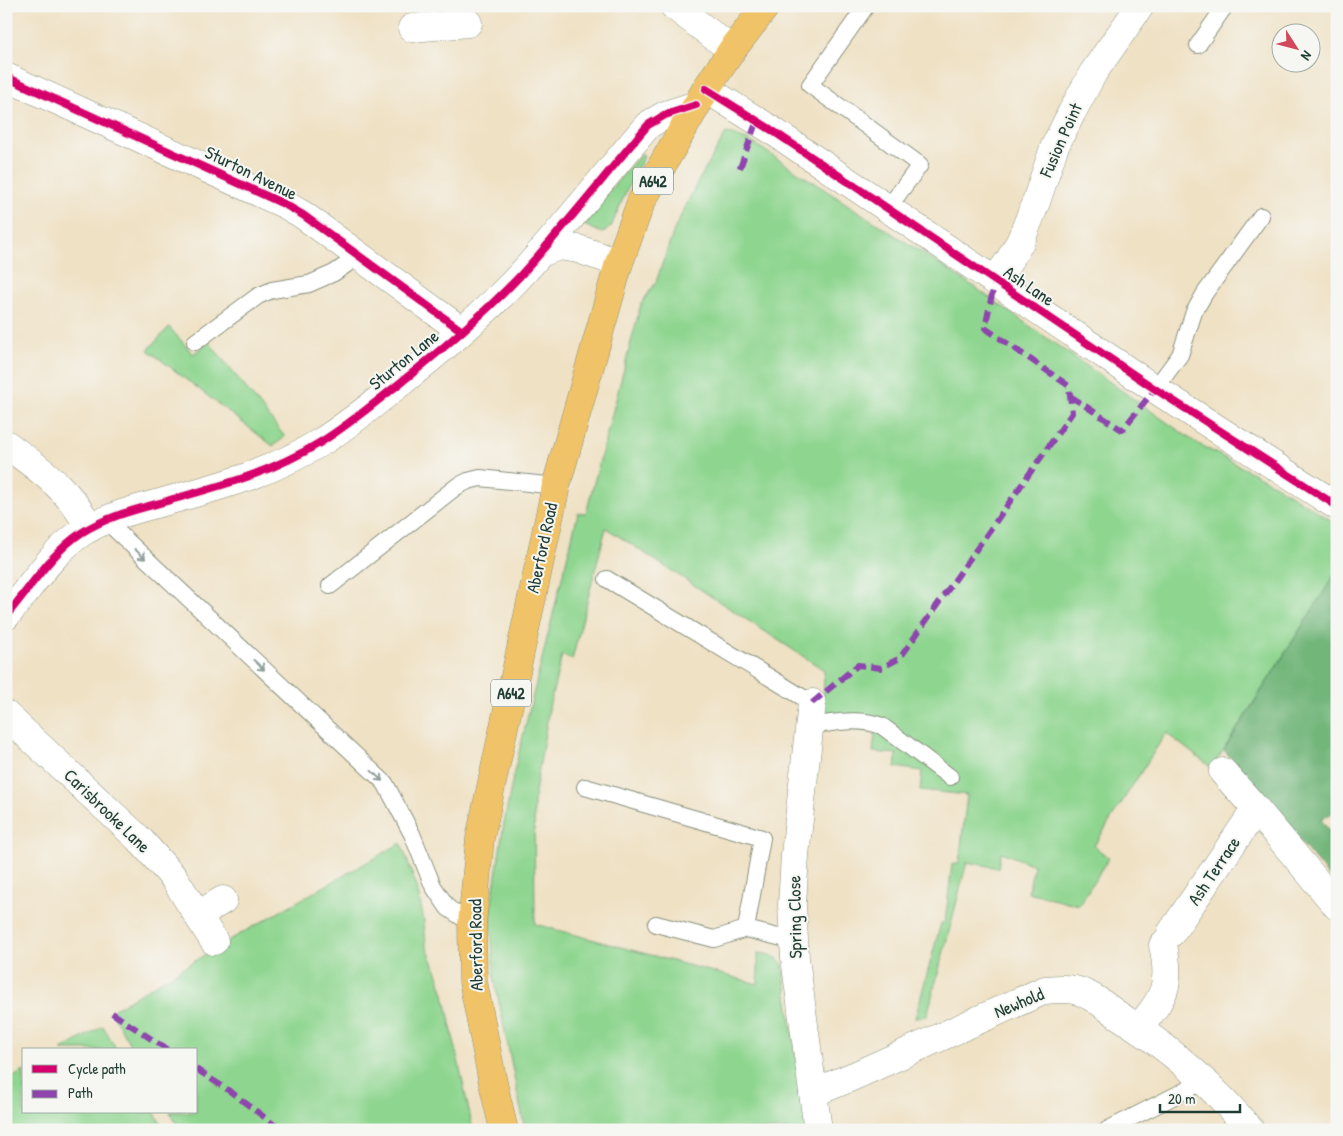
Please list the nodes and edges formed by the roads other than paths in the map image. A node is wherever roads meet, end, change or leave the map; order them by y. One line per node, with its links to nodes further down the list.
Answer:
1 (674, 6): 9 (street)
2 (766, 6): 9 (main road, Aberford Road / A642)
3 (866, 6): 12 (lane)
4 (1140, 6): 17 (street, Fusion Point)
5 (1225, 6): 8 (lane)
6 (431, 20): 7 (street)
7 (468, 23)
8 (1198, 45)
9 (732, 50): 11 (main road, Aberford Road / A642)
10 (6, 77): 15 (street, Sturton Avenue)
11 (701, 97): 12 (street, Ash Lane); 14 (street, Sturton Lane); 16 (main road, Aberford Road / A642)
12 (888, 208): 17 (street, Ash Lane)
13 (1261, 216): 20 (lane)
14 (540, 253): 16 (street); 18 (street, Sturton Lane)
15 (359, 256): 18 (street, Sturton Avenue); 19 (lane)
16 (619, 263): 22 (main road, Aberford Road / A642)
17 (995, 280): 20 (street, Ash Lane)
18 (462, 331): 24 (street, Sturton Lane)
19 (195, 342)
20 (1154, 389): 23 (street, Ash Lane)
21 (6, 444): 24 (street)
22 (556, 486): 26 (lane); 37 (main road, Aberford Road / A642)
23 (1337, 506)
24 (98, 524): 27 (street, Sturton Lane); 37 (lane, one-way to 37)
25 (606, 579): 28 (lane)
26 (330, 586)
27 (6, 616)
28 (811, 714): 31 (lane); 40 (street, Spring Close)
29 (6, 715): 36 (street, Carisbrooke Lane)
30 (1223, 772): 33 (street)
31 (950, 777)
32 (585, 787): 39 (lane)
33 (1256, 809): 35 (street); 42 (street, Ash Terrace)
34 (222, 900): 36 (street)
35 (1337, 906)
36 (198, 915): 41 (street, Carisbrooke Lane)
37 (472, 924): 45 (main road, Aberford Road / A642)
38 (656, 924): 39 (lane)
39 (746, 929): 40 (lane)
40 (794, 940): 44 (street, Spring Close)
41 (214, 941)
42 (1139, 1028): 43 (street, Newhold); 44 (street, Newhold)
43 (1204, 1080): 47 (lane); 48 (street, Newhold)
44 (812, 1093): 46 (street, Spring Close)
45 (504, 1130)
46 (818, 1130)
47 (1107, 1130)
48 (1250, 1130)

